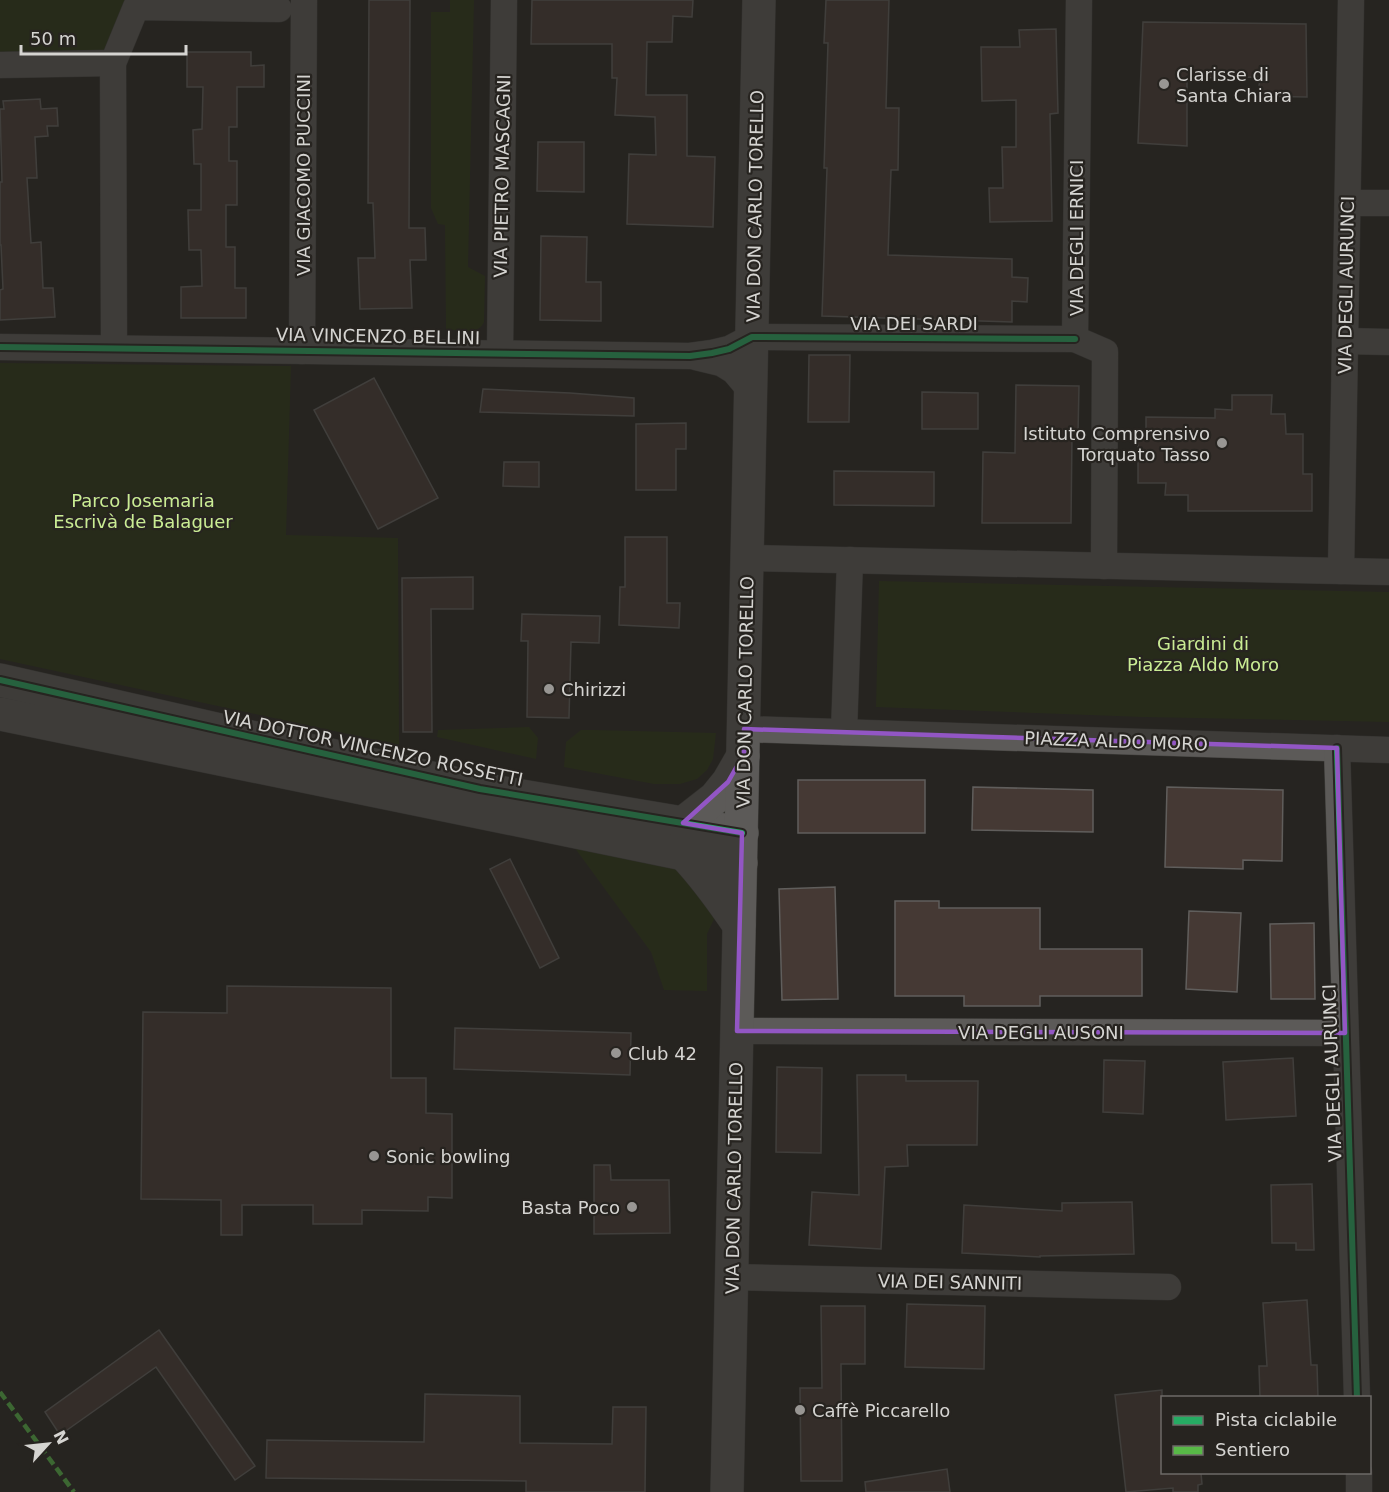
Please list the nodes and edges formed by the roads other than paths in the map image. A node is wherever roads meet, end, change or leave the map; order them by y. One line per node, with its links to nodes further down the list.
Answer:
1 (304, 0): 17 (street, VIA GIACOMO PUCCINI)
2 (504, 0): 18 (street, VIA PIETRO MASCAGNI)
3 (759, 0): 11 (street, VIA DON CARLO TORELLO)
4 (1079, 0): 12 (street, VIA DEGLI ERNICI)
5 (1351, 0): 9 (street, VIA DEGLI AURUNCI)
6 (279, 9): 7 (street)
7 (113, 63): 8 (street); 16 (street)
8 (0, 65)
9 (1348, 203): 10 (street); 13 (street, VIA DEGLI AURUNCI)
10 (1389, 204)
11 (752, 337): 12 (street, VIA DEI SARDI); 19 (street, VIA VINCENZO BELLINI); 20 (street, VIA DON CARLO TORELLO)
12 (1075, 339): 23 (street, VIA DEGLI ERNICI)
13 (1345, 341): 14 (street); 24 (street, VIA DEGLI AURUNCI)
14 (1389, 342)
15 (0, 347): 16 (street, VIA VINCENZO BELLINI)
16 (114, 348): 17 (street, VIA VINCENZO BELLINI)
17 (302, 351): 18 (street, VIA VINCENZO BELLINI)
18 (500, 353): 19 (street, VIA VINCENZO BELLINI)
19 (690, 356): 20 (street, VIA VINCENZO BELLINI)
20 (751, 390): 21 (street, VIA DON CARLO TORELLO)
21 (748, 558): 22 (street); 29 (street, VIA DON CARLO TORELLO)
22 (850, 560): 23 (street); 28 (street)
23 (1104, 566): 24 (street)
24 (1341, 570): 25 (street)
25 (1389, 572)
26 (0, 680): 32 (street, VIA DOTTOR VINCENZO ROSSETTI)
27 (0, 714): 32 (street, VIA DOTTOR VINCENZO ROSSETTI)
28 (844, 732): 29 (street, PIAZZA ALDO MORO); 30 (street, PIAZZA ALDO MORO)
29 (744, 742): 32 (street); 33 (street, VIA DON CARLO TORELLO)
30 (1337, 748): 31 (street, PIAZZA ALDO MORO); 36 (street, VIA DEGLI AURUNCI)
31 (1389, 750)
32 (683, 839): 33 (street, VIA DOTTOR VINCENZO ROSSETTI); 34 (street)
33 (741, 848): 34 (street, VIA DON CARLO TORELLO)
34 (739, 925): 35 (street, VIA DON CARLO TORELLO)
35 (736, 1031): 36 (street, VIA DEGLI AUSONI); 37 (street, VIA DON CARLO TORELLO)
36 (1345, 1033): 39 (street, VIA DEGLI AURUNCI)
37 (732, 1276): 38 (street, VIA DEI SANNITI); 41 (street, VIA DON CARLO TORELLO)
38 (1168, 1287)
39 (1357, 1396)
40 (1359, 1474): 42 (street)
41 (727, 1492)
42 (1359, 1492)

